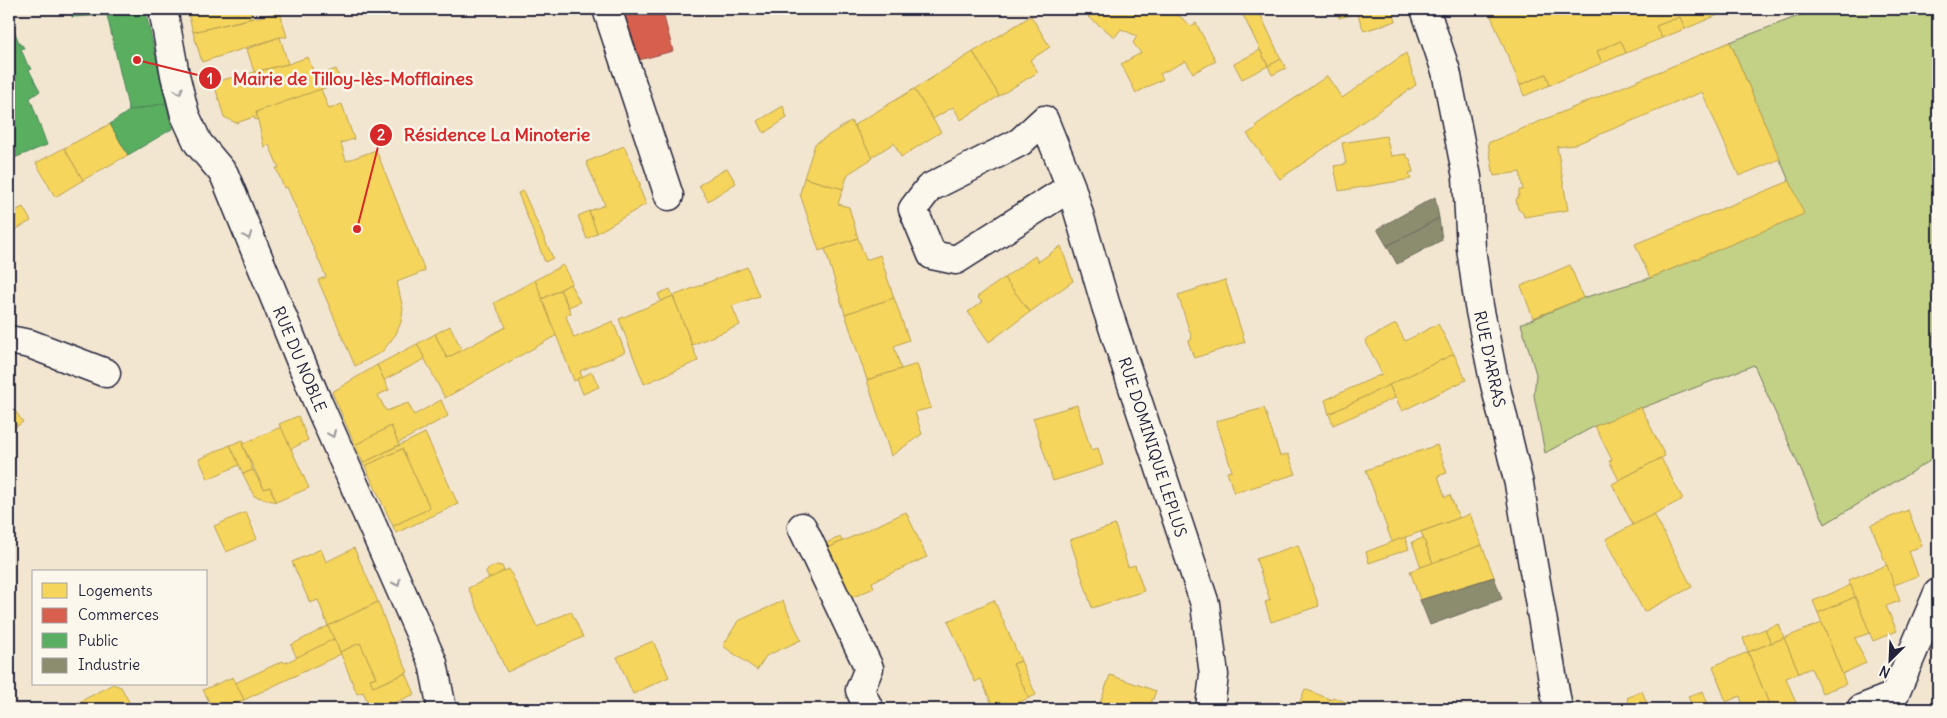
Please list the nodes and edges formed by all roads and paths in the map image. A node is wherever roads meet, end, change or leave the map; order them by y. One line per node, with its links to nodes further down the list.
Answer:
1 (163, 9): 11 (street, RUE DU NOBLE, one-way to 11)
2 (607, 9): 5 (street)
3 (1425, 9): 14 (street, RUE D'ARRAS)
4 (1071, 187): 4 (street, RUE DOMINIQUE LEPLUS); 13 (street, RUE DOMINIQUE LEPLUS)
5 (669, 196)
6 (9, 340): 7 (street)
7 (106, 372)
8 (802, 527): 12 (street)
9 (1938, 593): 10 (street)
10 (1897, 703): 15 (street)
11 (442, 709)
12 (869, 709)
13 (1210, 709)
14 (1558, 709)
15 (1861, 709)

